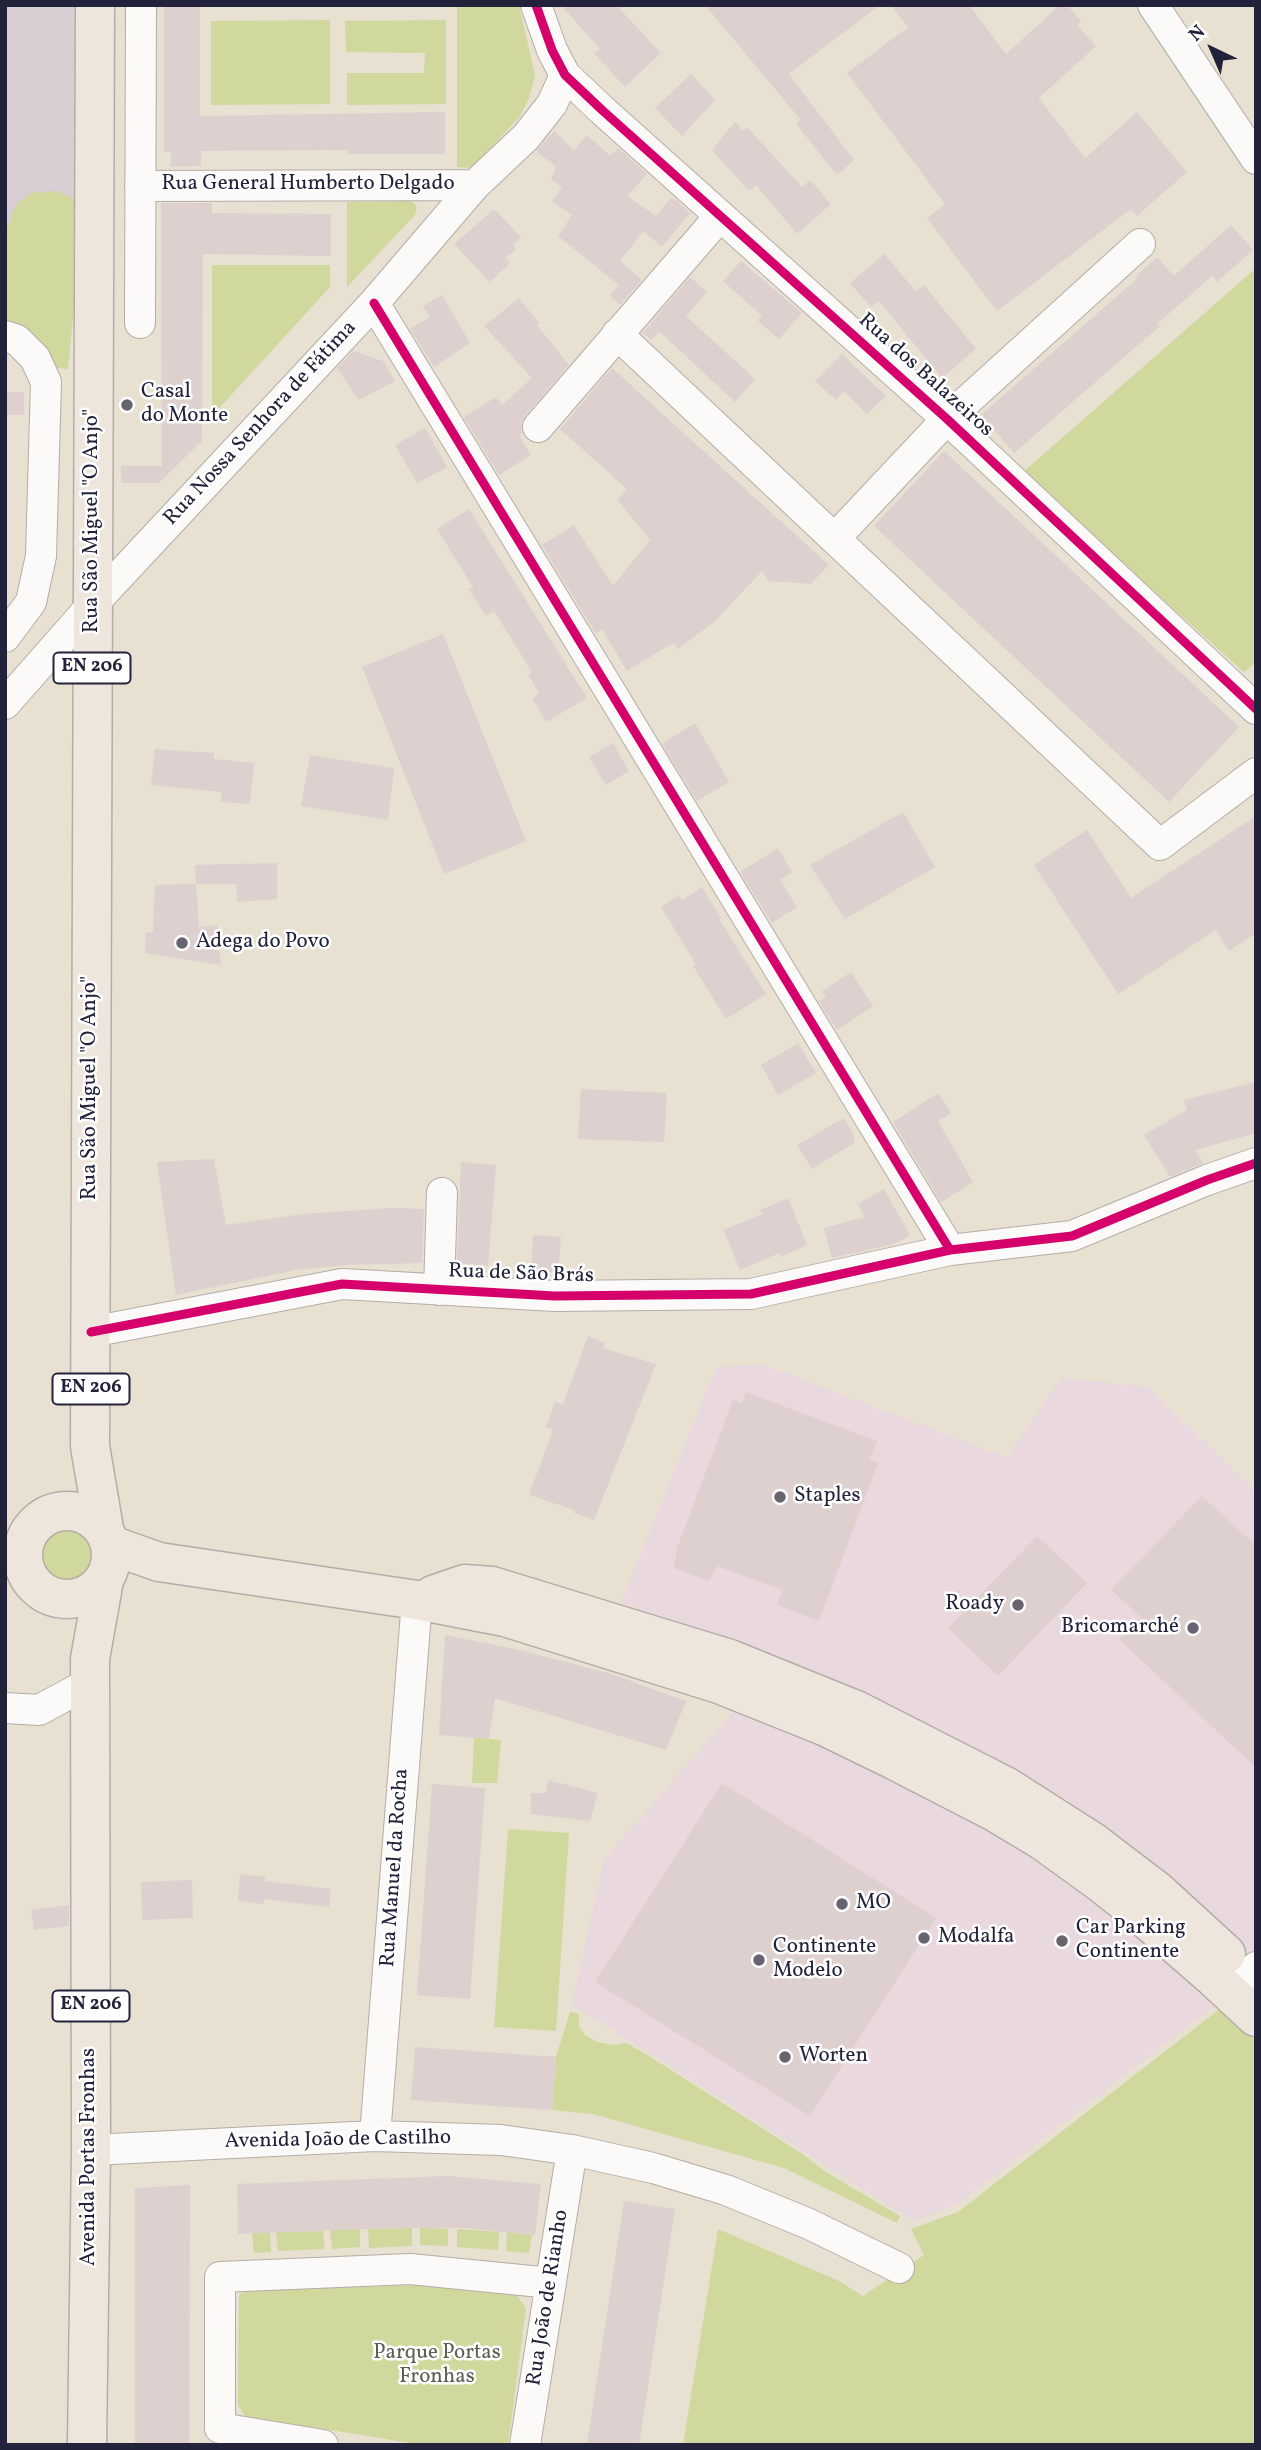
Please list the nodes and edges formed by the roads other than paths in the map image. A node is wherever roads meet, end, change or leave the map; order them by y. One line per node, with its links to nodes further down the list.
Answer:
1 (95, 5): 5 (main road, Rua São Miguel "O Anjo" / EN 206)
2 (141, 5): 6 (street)
3 (536, 5): 7 (street)
4 (1153, 5): 8 (street)
5 (94, 57): 6 (street); 20 (main road, Rua São Miguel "O Anjo" / EN 206)
6 (141, 60): 10 (street)
7 (565, 75): 9 (street, Rua Nossa Senhora de Fátima); 11 (street, Rua dos Balazeiros)
8 (1256, 159)
9 (475, 185): 10 (street, Rua General Humberto Delgado); 13 (street, Rua Nossa Senhora de Fátima)
10 (141, 186): 14 (street)
11 (720, 216): 15 (street); 17 (street, Rua dos Balazeiros)
12 (1140, 244): 17 (street)
13 (374, 303): 20 (street, Rua Nossa Senhora de Fátima); 27 (street)
14 (140, 323)
15 (617, 334): 18 (street); 19 (street)
16 (5, 336): 21 (street)
17 (947, 419): 19 (street); 23 (street, Rua dos Balazeiros)
18 (538, 426)
19 (835, 538): 24 (street)
20 (93, 604): 22 (street, Rua Nossa Senhora de Fátima); 29 (main road, Rua São Miguel "O Anjo" / EN 206)
21 (5, 637)
22 (5, 704)
23 (1256, 709)
24 (1256, 773)
25 (1256, 1163): 27 (street, Rua de São Brás)
26 (442, 1193): 28 (street)
27 (950, 1250): 28 (street, Rua de São Brás)
28 (439, 1290): 29 (street, Rua de São Brás)
29 (91, 1332): 30 (main road, Avenida Portas Fronhas / EN 206)
30 (90, 1446): 31 (main road, EN 206); 32 (main road, Avenida Portas Fronhas / EN 206)
31 (25, 1531): 32 (main road); 34 (main road, EN 206)
32 (106, 1558): 34 (main road); 35 (main road); 36 (main road, Avenida Portas Fronhas / EN 206)
33 (5, 1587): 34 (main road)
34 (51, 1597): 36 (main road, Avenida Portas Fronhas / EN 206)
35 (417, 1600): 38 (main road); 39 (main road); 40 (street, Rua Manuel da Rocha)
36 (90, 1670): 37 (street); 41 (main road, Avenida Portas Fronhas / EN 206)
37 (5, 1708)
38 (1253, 1974)
39 (1256, 2017)
40 (375, 2136): 41 (street, Avenida João de Castilho); 42 (street, Avenida João de Castilho)
41 (91, 2150): 45 (main road, Avenida Portas Fronhas / EN 206)
42 (572, 2150): 43 (street, Avenida João de Castilho); 44 (street, Rua João de Rianho)
43 (899, 2268)
44 (551, 2283): 49 (street); 50 (street, Rua João de Rianho)
45 (89, 2354): 46 (main road); 47 (main road, Avenida Portas Fronhas / EN 206); 48 (main road)
46 (72, 2445)
47 (87, 2445)
48 (102, 2445)
49 (323, 2445)
50 (525, 2445)

